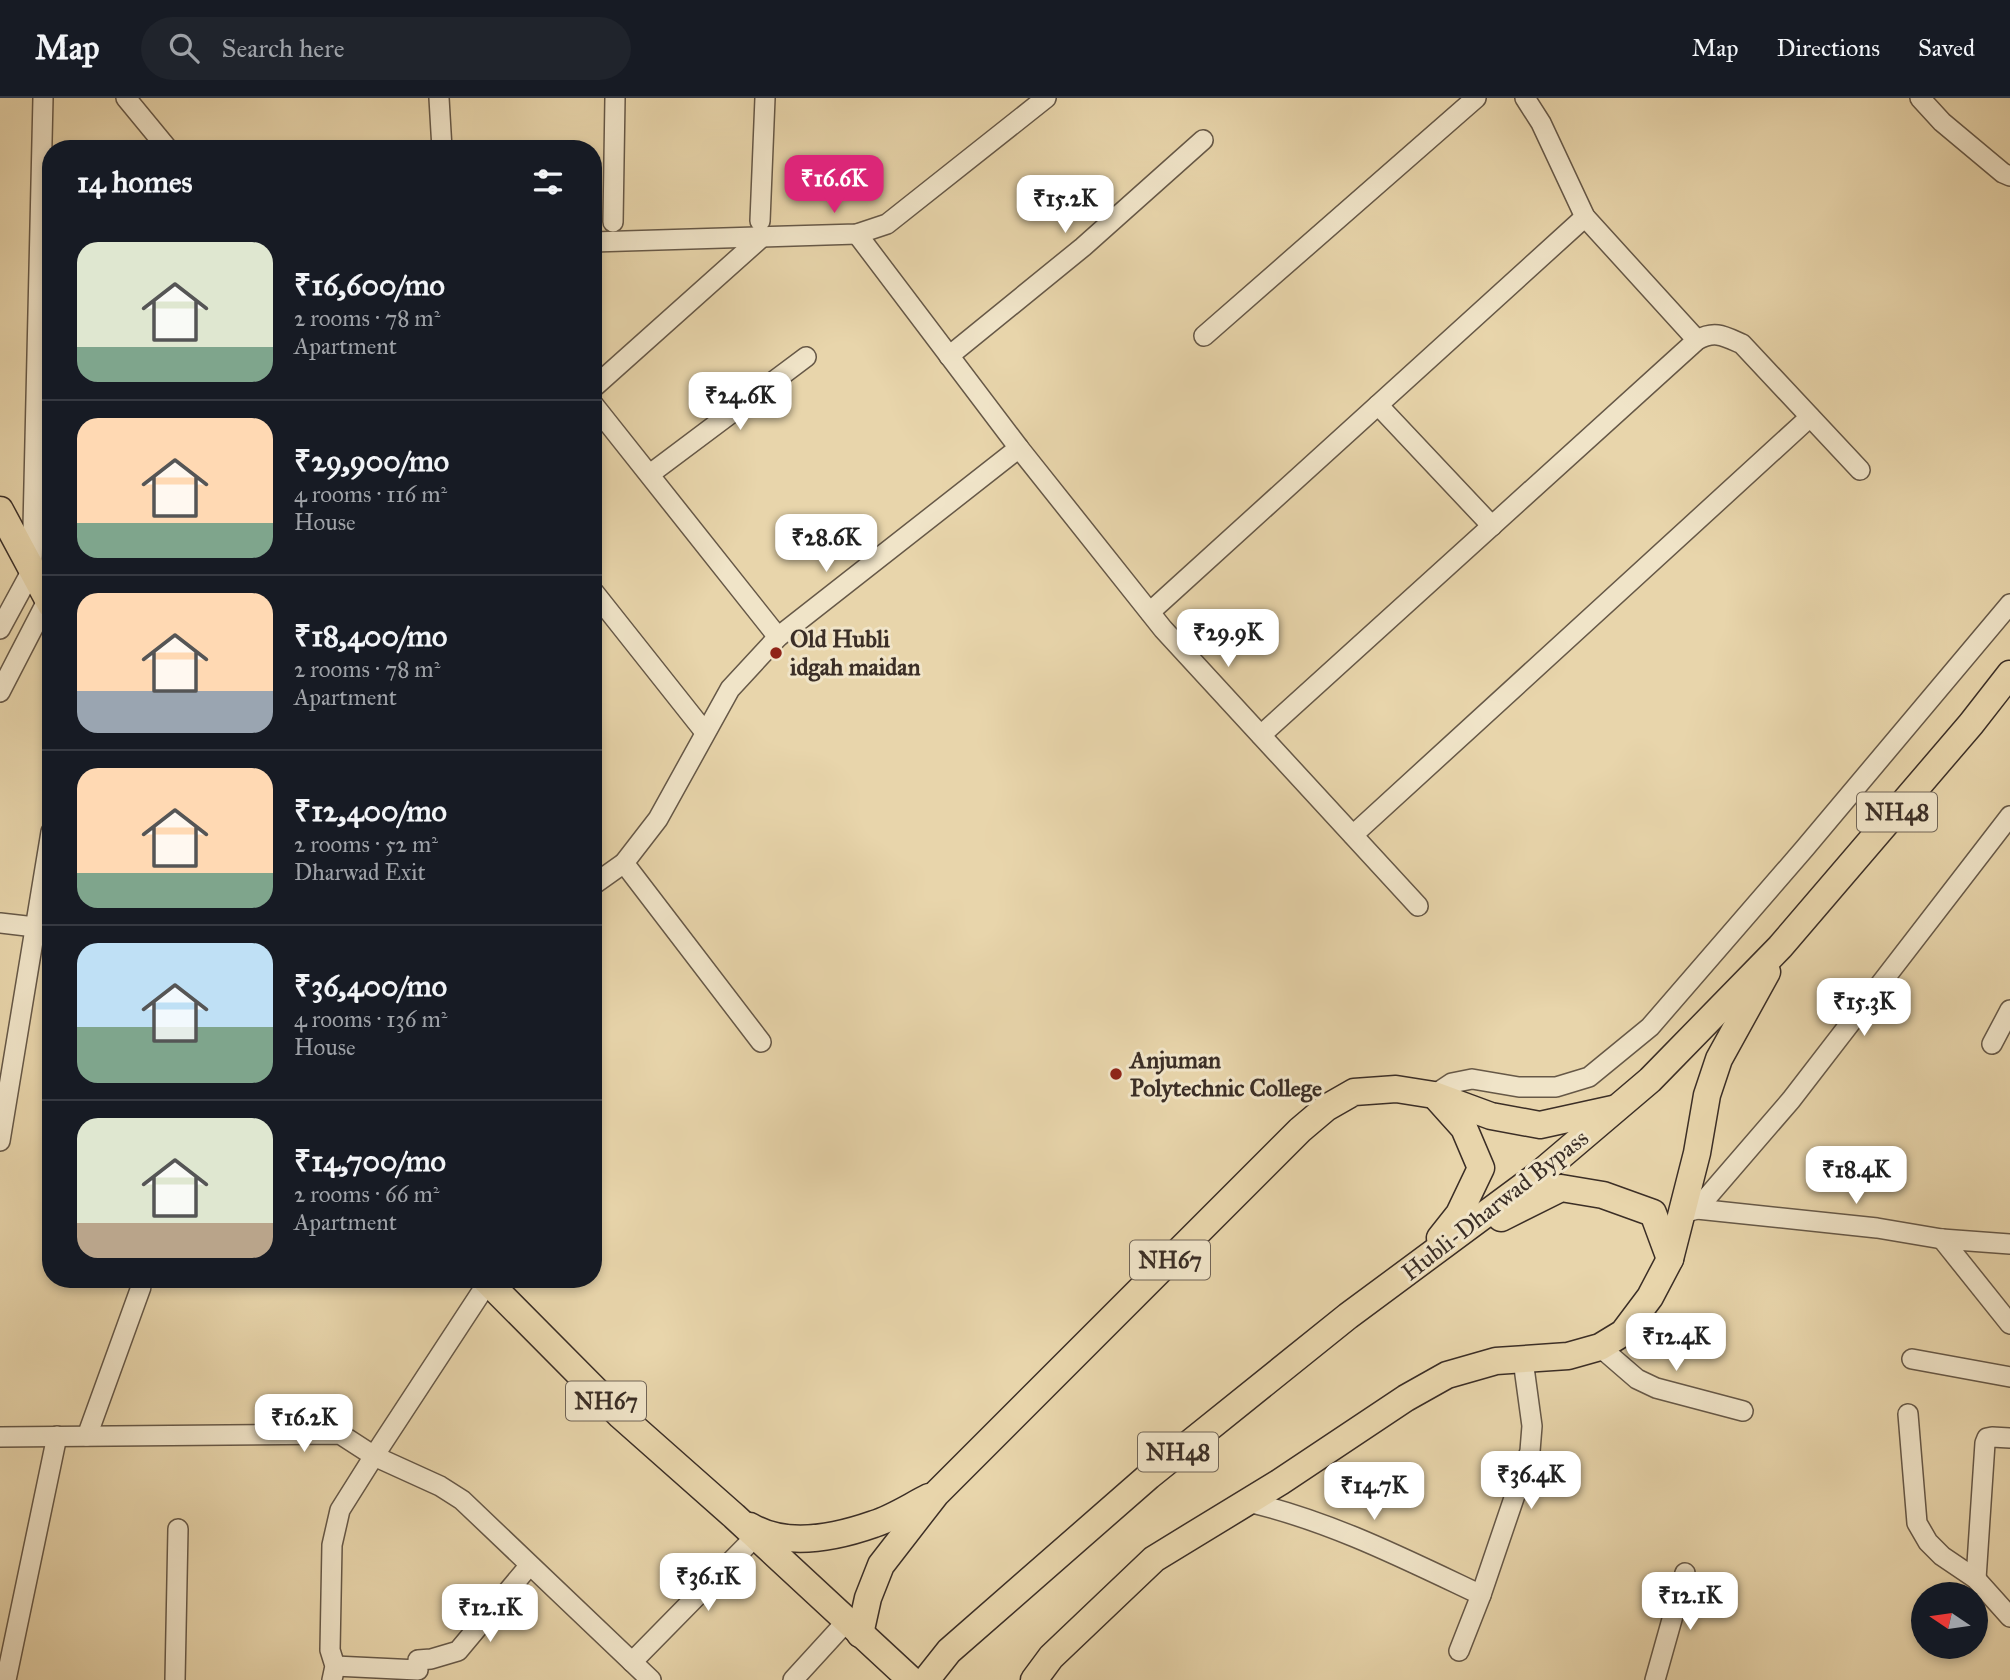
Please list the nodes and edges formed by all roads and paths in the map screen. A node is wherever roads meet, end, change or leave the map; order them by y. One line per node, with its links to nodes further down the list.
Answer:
1 (43, 98): 10 (street)
2 (126, 98): 11 (street)
3 (439, 98): 12 (street)
4 (615, 98): 17 (street)
5 (765, 98): 18 (street)
6 (1046, 98): 19 (street)
7 (1476, 98): 21 (street)
8 (1525, 98): 16 (street)
9 (1920, 98): 15 (street)
10 (42, 140)
11 (161, 140)
12 (441, 140)
13 (1203, 140): 23 (street)
14 (42, 141): 34 (street)
15 (2008, 168)
16 (1585, 217): 22 (street); 26 (street)
17 (613, 222)
18 (761, 229): 19 (street); 20 (street); 25 (street)
19 (857, 234): 23 (street)
20 (602, 241)
21 (1204, 336)
22 (1698, 340): 28 (street); 33 (street)
23 (949, 356): 29 (street)
24 (806, 357): 31 (street)
25 (602, 379)
26 (1378, 405): 33 (street); 39 (street)
27 (602, 415): 31 (street)
28 (1810, 417): 30 (street); 48 (street)
29 (1018, 448): 39 (street); 42 (street)
30 (1860, 470)
31 (650, 474): 42 (street)
32 (0, 510): 34 (highway)
33 (1492, 526): 46 (street)
34 (32, 570): 35 (highway); 36 (street)
35 (42, 589)
36 (8, 597): 41 (street)
37 (602, 603): 45 (street)
38 (2010, 604): 60 (street)
39 (1150, 612): 46 (street)
40 (42, 615): 44 (street)
41 (0, 629)
42 (778, 637): 45 (street)
43 (2010, 674): 56 (highway, Hubli-Dharwad Bypass / NH48)
44 (0, 692)
45 (704, 732): 50 (street)
46 (1261, 735): 48 (street)
47 (2010, 816): 49 (street)
48 (1353, 835): 53 (street)
49 (2003, 838): 63 (street)
50 (624, 863): 51 (street); 58 (street)
51 (602, 878)
52 (42, 885): 55 (street)
53 (1418, 906)
54 (0, 923): 55 (street)
55 (35, 927): 62 (street)
56 (1780, 947): 61 (highway, Hubli-Dharwad Bypass / NH48); 63 (highway)
57 (2010, 1010): 59 (street)
58 (761, 1042)
59 (1992, 1044)
60 (1434, 1095): 61 (highway); 67 (highway); 83 (highway, NH67)
61 (1618, 1108): 67 (highway, Hubli-Dharwad Bypass / NH48)
62 (0, 1141)
63 (1690, 1211): 64 (street); 66 (highway)
64 (1942, 1239): 65 (street); 71 (street)
65 (2010, 1244)
66 (1670, 1259): 67 (highway); 72 (highway)
67 (1418, 1265): 102 (highway, Hubli-Dharwad Bypass / NH48)
68 (141, 1288): 79 (street)
69 (481, 1288): 82 (street)
70 (494, 1288): 85 (highway, NH67)
71 (2010, 1324)
72 (1600, 1347): 74 (highway); 76 (street)
73 (1912, 1359): 75 (street)
74 (1523, 1360): 84 (highway); 91 (street)
75 (2010, 1377)
76 (1743, 1411)
77 (1908, 1414): 90 (street)
78 (57, 1436): 79 (street); 80 (street); 97 (street)
79 (87, 1436): 82 (street)
80 (0, 1437)
81 (2010, 1438): 90 (street)
82 (374, 1456): 88 (street); 96 (street)
83 (936, 1494): 85 (highway, NH67); 93 (highway)
84 (1248, 1502): 91 (street); 103 (highway)
85 (734, 1516): 87 (highway)
86 (178, 1529): 98 (street)
87 (755, 1537): 93 (highway); 95 (street)
88 (529, 1566): 95 (street); 96 (street)
89 (1685, 1573): 104 (street)
90 (1976, 1580): 92 (street)
91 (1481, 1594): 94 (street)
92 (2010, 1617)
93 (853, 1628): 100 (street); 101 (highway)
94 (1459, 1651)
95 (632, 1662): 99 (street)
96 (333, 1673)
97 (6, 1680)
98 (175, 1680)
99 (651, 1680)
100 (793, 1680)
101 (911, 1680)
102 (926, 1680)
103 (1034, 1680)
104 (1656, 1680)

